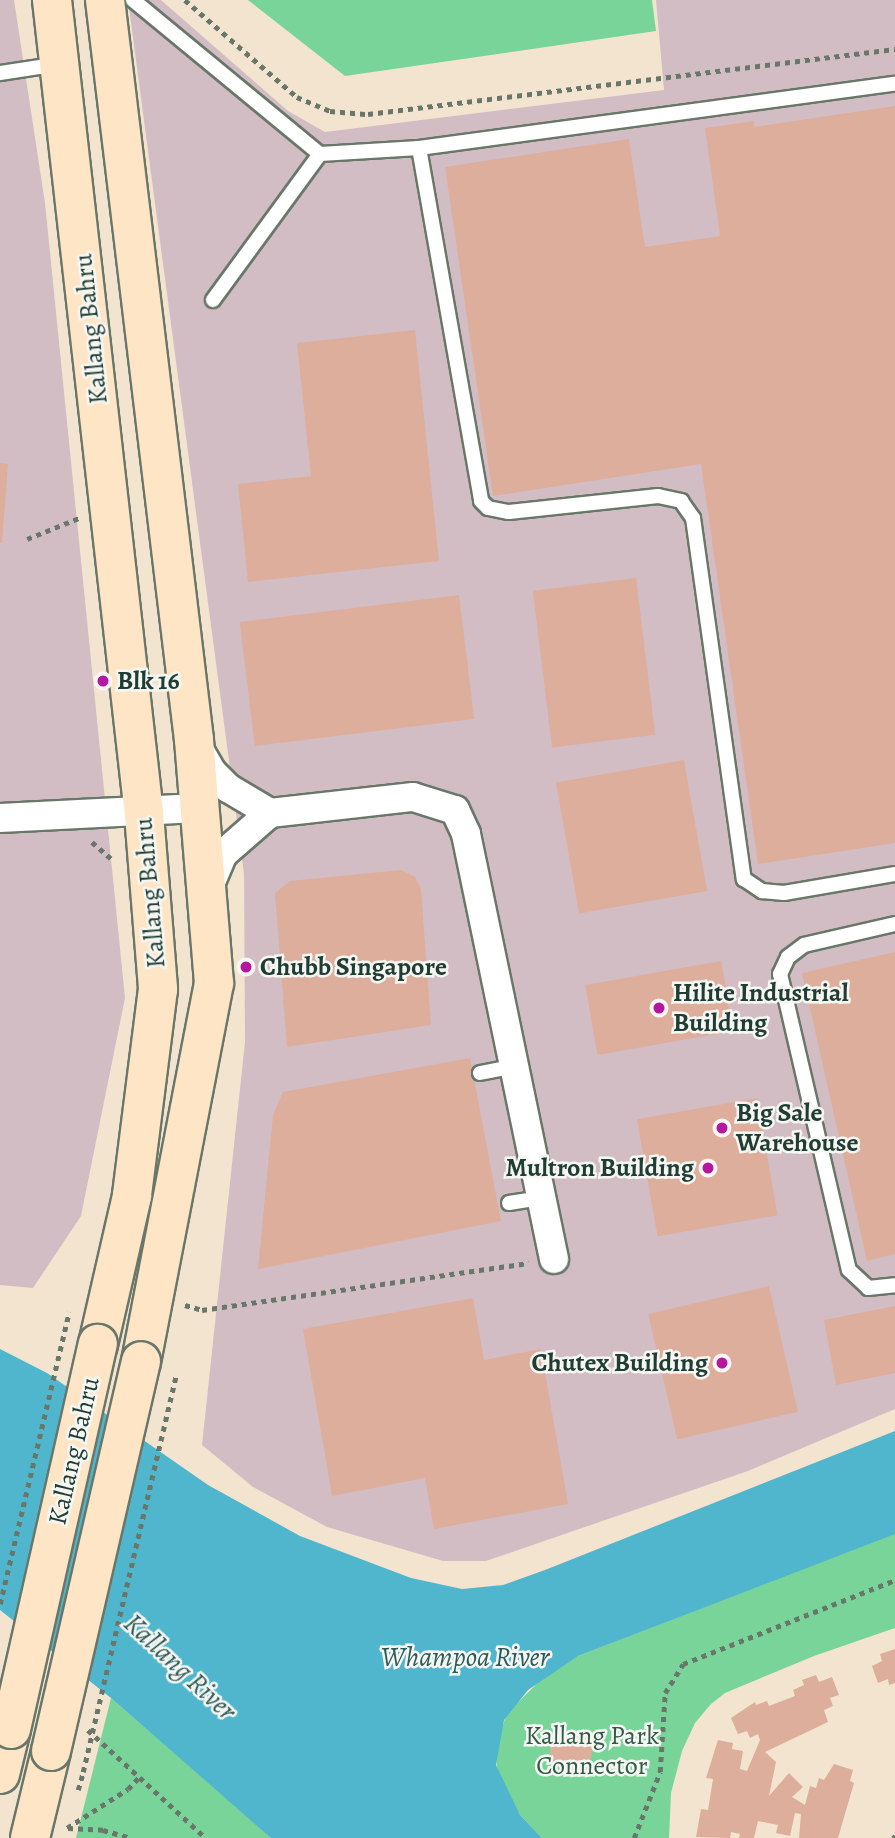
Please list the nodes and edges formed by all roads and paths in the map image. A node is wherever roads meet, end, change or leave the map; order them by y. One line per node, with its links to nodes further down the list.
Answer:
1 (52, 0): 6 (main road, Kallang Bahru)
2 (105, 0): 14 (main road, Kallang Bahru)
3 (133, 0): 10 (lane)
4 (185, 0): 5 (path)
5 (895, 49)
6 (61, 63): 7 (lane); 17 (main road, Kallang Bahru)
7 (0, 73)
8 (895, 84): 9 (lane)
9 (419, 148): 10 (lane); 21 (lane)
10 (320, 155): 11 (lane)
11 (213, 300)
12 (84, 516): 13 (path)
13 (27, 539)
14 (194, 740): 15 (main road, Kallang Bahru); 16 (street, Kallang Bahru)
15 (198, 808): 17 (street); 22 (main road, Kallang Bahru)
16 (271, 813): 22 (street, Kallang Bahru); 24 (street)
17 (144, 814): 18 (street); 32 (main road, Kallang Bahru)
18 (0, 818)
19 (86, 839): 20 (path)
20 (120, 871)
21 (895, 874)
22 (206, 895): 40 (main road, Kallang Bahru, bridge)
23 (895, 924): 29 (lane)
24 (515, 1066): 25 (lane); 26 (street)
25 (480, 1073)
26 (542, 1198): 27 (lane); 28 (street)
27 (509, 1203)
28 (554, 1259): 30 (path)
29 (895, 1285)
30 (183, 1304)
31 (71, 1305): 32 (path)
32 (81, 1337): 35 (path); 38 (main road, Kallang Bahru, bridge)
33 (176, 1374): 37 (path, bridge)
34 (895, 1580): 43 (path)
35 (0, 1605)
36 (80, 1723): 39 (path)
37 (83, 1772)
38 (0, 1774)
39 (140, 1776): 41 (path); 42 (path)
40 (30, 1838)
41 (131, 1838)
42 (206, 1838)
43 (634, 1838)

